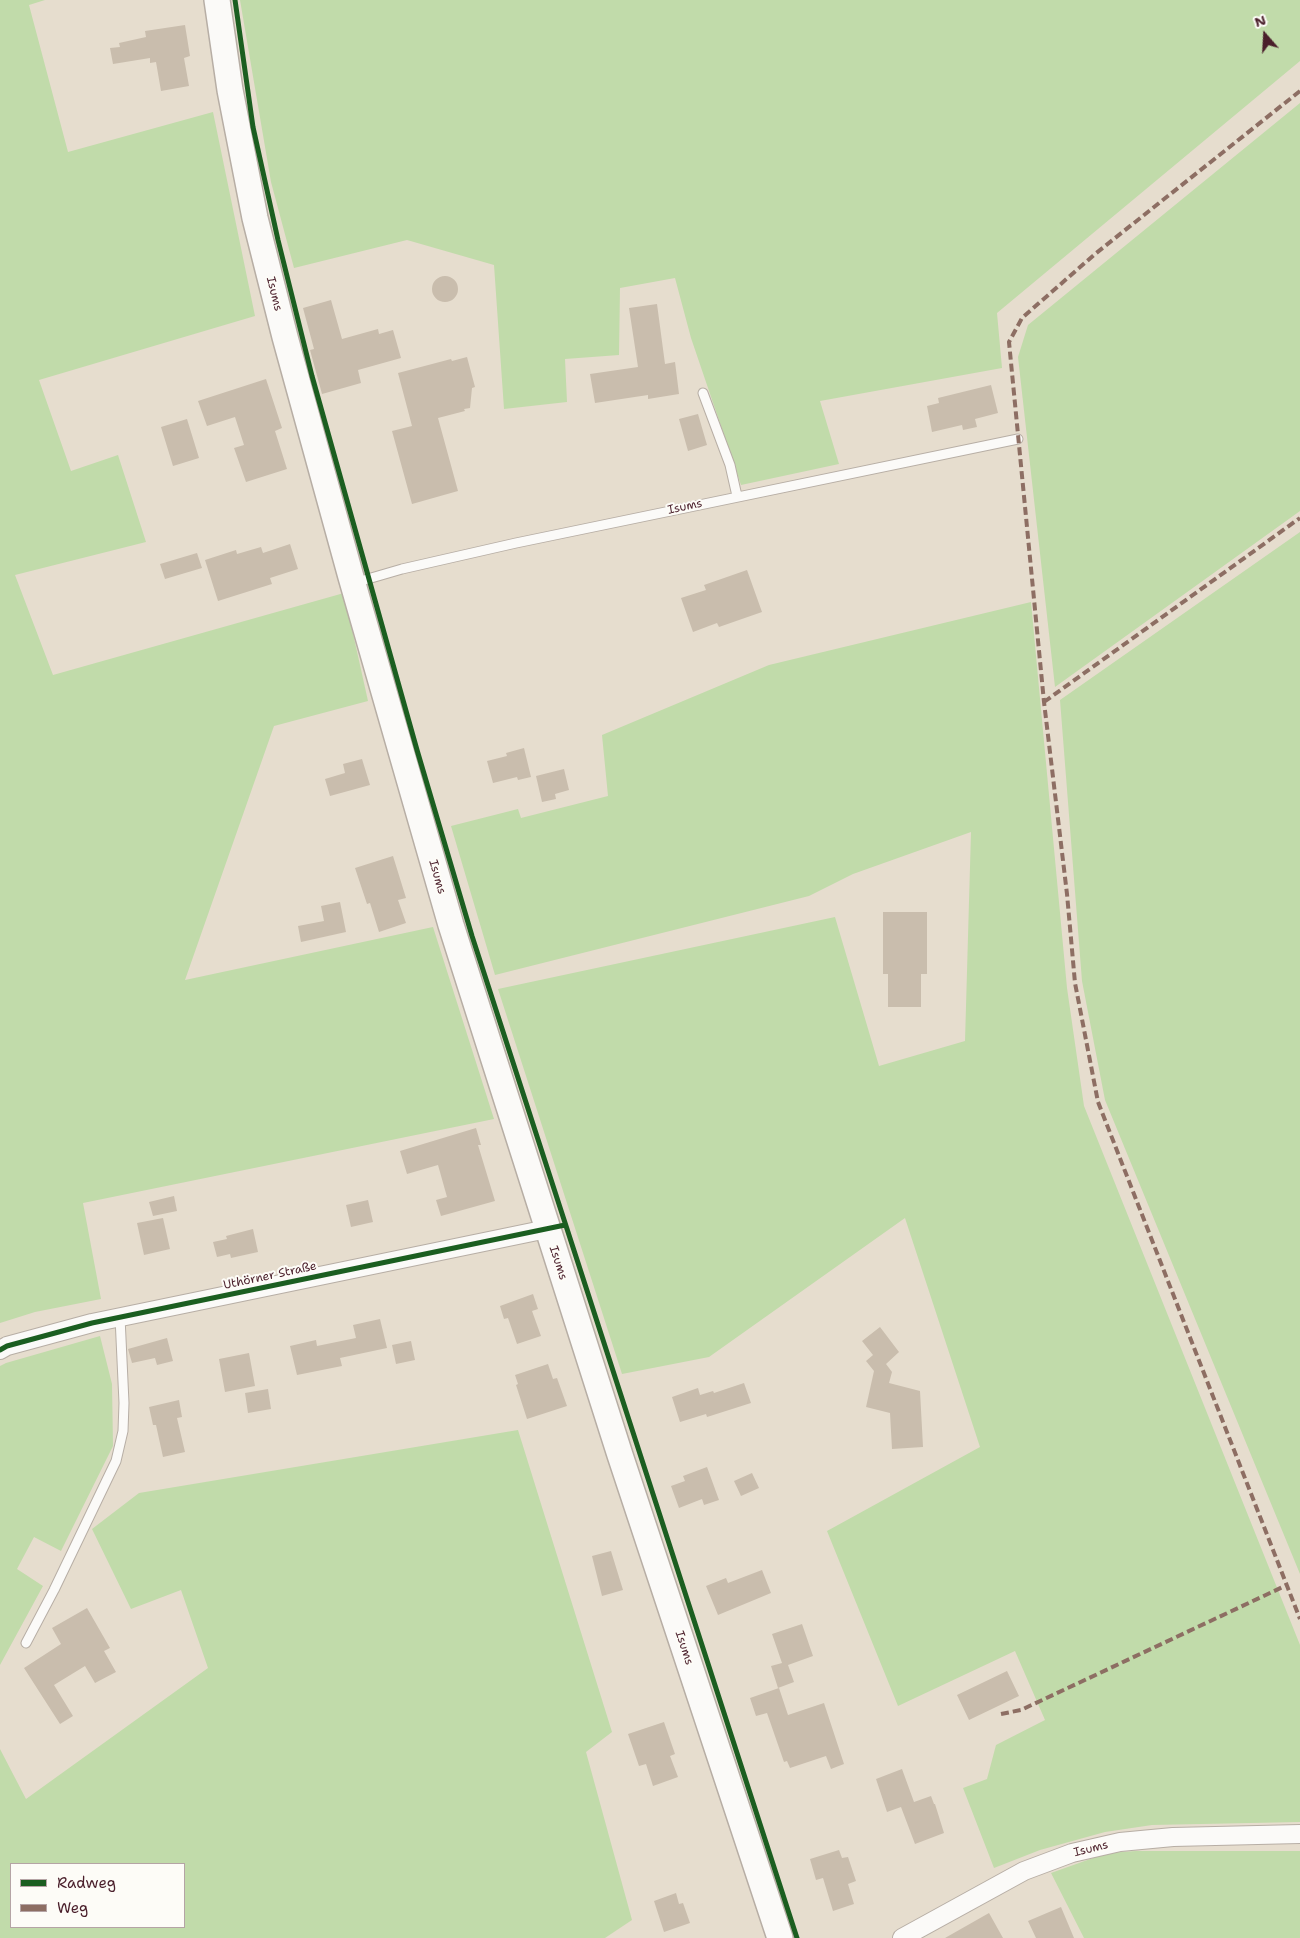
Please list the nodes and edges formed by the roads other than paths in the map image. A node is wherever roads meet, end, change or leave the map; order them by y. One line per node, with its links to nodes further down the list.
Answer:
1 (217, 0): 5 (main road, Isums)
2 (703, 393): 4 (lane)
3 (1018, 439): 4 (lane, Isums)
4 (737, 496): 5 (lane, Isums)
5 (353, 583): 6 (main road, Isums)
6 (547, 1229): 7 (street, Uthörner Straße); 11 (main road, Isums)
7 (120, 1317): 8 (street, Uthörner Straße); 9 (lane)
8 (0, 1350)
9 (26, 1643)
10 (1300, 1834): 12 (street, Isums)
11 (780, 1938)
12 (902, 1938)

